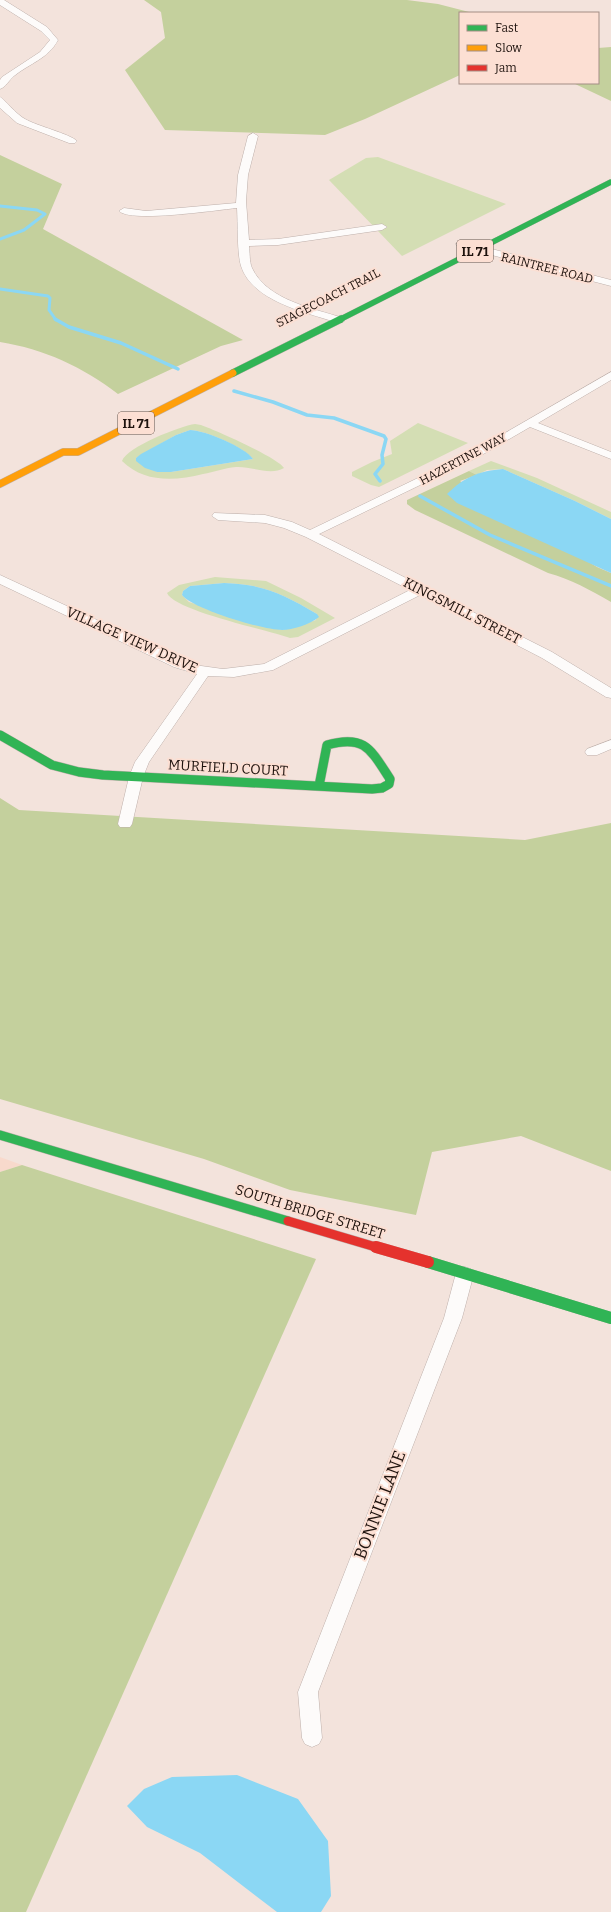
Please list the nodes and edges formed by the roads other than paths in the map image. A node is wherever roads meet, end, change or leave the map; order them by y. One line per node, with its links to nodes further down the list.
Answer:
1 (0, 1): 2 (street)
2 (0, 84)
3 (0, 100): 5 (street)
4 (253, 136): 7 (street)
5 (72, 141)
6 (611, 182): 12 (main road, STAGECOACH TRAIL / IL 71)
7 (241, 205): 8 (street); 11 (street)
8 (124, 211)
9 (382, 227): 11 (street)
10 (473, 238): 12 (street, RAINTREE ROAD); 13 (main road, IL 71)
11 (244, 243): 18 (street)
12 (490, 244): 14 (main road, STAGECOACH TRAIL / IL 71); 15 (street, RAINTREE ROAD)
13 (458, 246): 14 (street, RAINTREE ROAD)
14 (477, 250): 16 (street, RAINTREE ROAD); 19 (main road, STAGECOACH TRAIL / IL 71)
15 (611, 279)
16 (611, 283)
17 (336, 307): 18 (main road, STAGECOACH TRAIL)
18 (322, 314): 19 (street); 20 (main road, STAGECOACH TRAIL)
19 (339, 320): 24 (main road, STAGECOACH TRAIL / IL 71)
20 (309, 321)
21 (611, 375): 22 (street, HAZERTINE WAY)
22 (529, 423): 25 (street); 28 (street, HAZERTINE WAY)
23 (68, 441): 24 (main road)
24 (63, 452): 26 (main road, STAGECOACH TRAIL / IL 71)
25 (611, 456)
26 (0, 484)
27 (218, 516): 28 (street, KINGSMILL STREET)
28 (310, 534): 30 (street, KINGSMILL STREET)
29 (0, 579): 31 (street, VILLAGE VIEW DRIVE)
30 (420, 590): 31 (street, VILLAGE VIEW DRIVE); 32 (street, KINGSMILL STREET)
31 (204, 673): 36 (street)
32 (611, 694)
33 (0, 735): 36 (main road, MURFIELD COURT)
34 (611, 744): 35 (street)
35 (592, 752)
36 (136, 778): 37 (main road, MURFIELD COURT); 38 (street)
37 (319, 786): 37 (main road, MURFIELD COURT)
38 (126, 824)
39 (0, 1135): 40 (main road, SOUTH BRIDGE STREET)
40 (465, 1273): 41 (main road, SOUTH BRIDGE STREET); 42 (street, BONNIE LANE)
41 (611, 1318)
42 (312, 1738)

